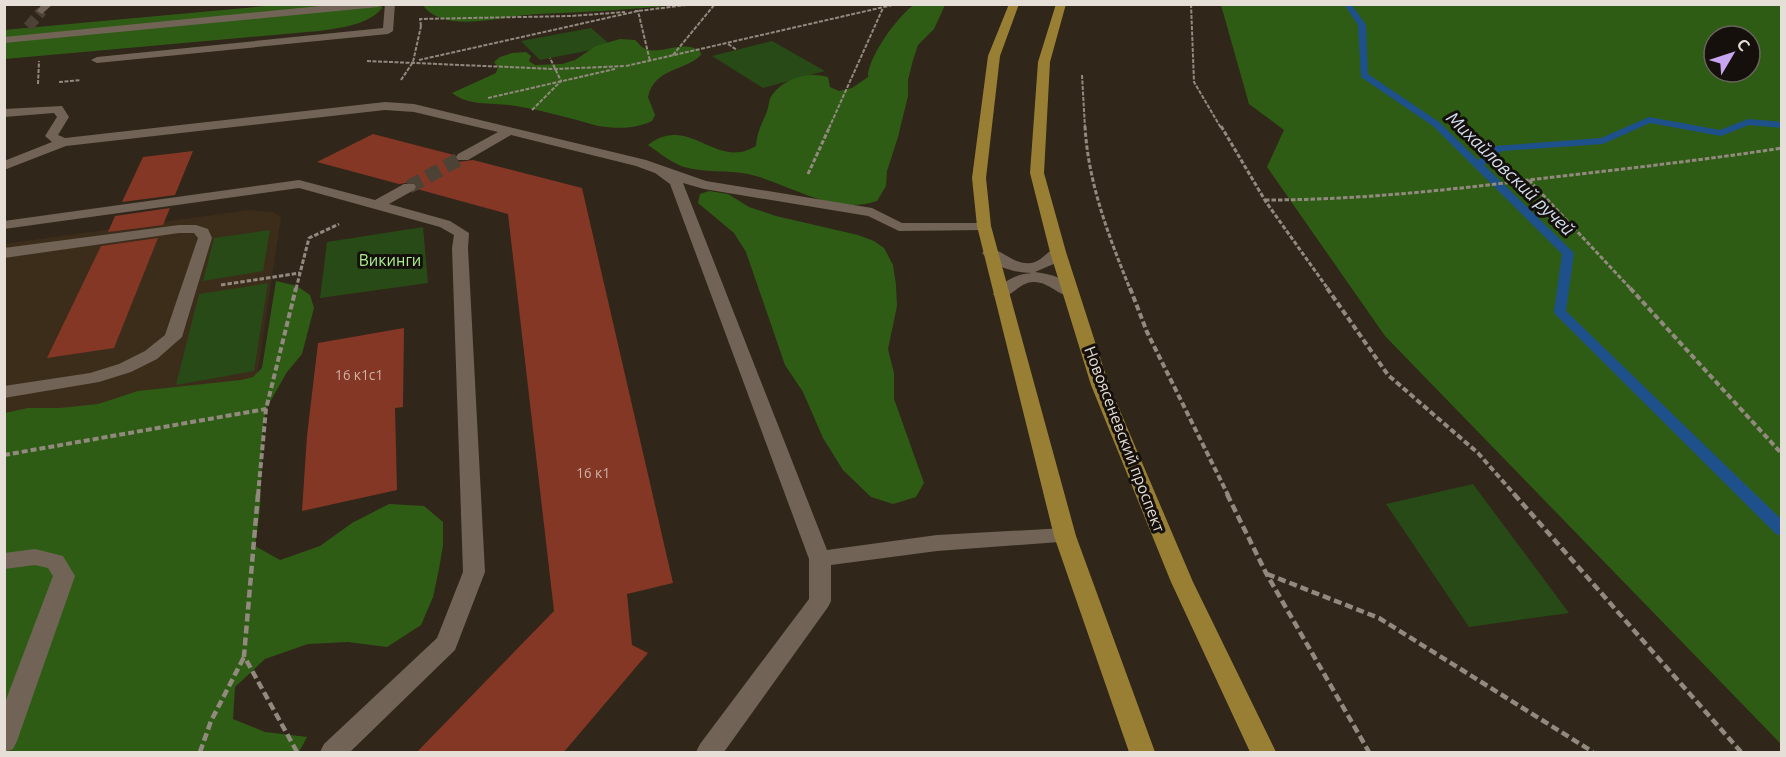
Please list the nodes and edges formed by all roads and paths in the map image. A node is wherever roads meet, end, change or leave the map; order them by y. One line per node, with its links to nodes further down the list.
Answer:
1 (378, 4): 14 (street)
2 (390, 4): 13 (street)
3 (694, 4): 10 (path)
4 (715, 4): 18 (path)
5 (897, 4): 9 (path)
6 (1014, 4): 43 (main road)
7 (1060, 4): 45 (main road, Новоясеневский проспект)
8 (1191, 4): 39 (path)
9 (883, 8): 16 (path); 35 (path)
10 (638, 11): 11 (path); 21 (path); 22 (path)
11 (421, 26): 13 (path); 22 (path)
12 (28, 27): 14 (street)
13 (388, 31): 20 (street)
14 (18, 38): 15 (street)
15 (4, 40)
16 (727, 43): 17 (path); 18 (path)
17 (737, 50)
18 (673, 56): 21 (path)
19 (550, 58): 24 (path)
20 (97, 60)
21 (650, 61): 23 (path)
22 (413, 62): 24 (path); 28 (path)
23 (625, 66): 24 (path); 26 (path)
24 (555, 69): 26 (path)
25 (1082, 75): 59 (path)
26 (561, 81): 27 (path); 30 (path)
27 (483, 99)
28 (386, 106): 30 (street); 31 (street)
29 (4, 113): 31 (street)
30 (510, 131): 33 (street); 36 (street)
31 (63, 142): 34 (street)
32 (1782, 148): 37 (path)
33 (462, 157)
34 (4, 166)
35 (810, 167)
36 (660, 170): 43 (street); 57 (street)
37 (1528, 180): 39 (path); 54 (path)
38 (409, 187): 40 (street)
39 (1265, 200): 70 (path)
40 (377, 205): 41 (street); 48 (path); 64 (street)
41 (56, 218): 42 (street); 44 (street)
42 (4, 225)
43 (984, 226): 47 (main road)
44 (39, 248): 46 (street); 49 (street)
45 (1058, 252): 47 (street); 50 (main road, Новоясеневский проспект)
46 (4, 253)
47 (990, 253): 51 (main road)
48 (300, 273): 49 (path); 53 (path)
49 (188, 290): 52 (street)
50 (1071, 293): 51 (street); 67 (main road, Новоясеневский проспект)
51 (1001, 294): 56 (main road)
52 (4, 392)
53 (266, 409): 55 (path); 60 (path)
54 (1782, 454)
55 (4, 455)
56 (1065, 536): 57 (street); 66 (main road)
57 (820, 559): 65 (street)
58 (4, 561): 61 (street)
59 (1266, 573): 68 (path); 69 (path)
60 (244, 656): 62 (path); 63 (path)
61 (4, 741)
62 (201, 753)
63 (297, 753)
64 (333, 753)
65 (709, 753)
66 (1142, 753)
67 (1263, 753)
68 (1369, 753)
69 (1593, 753)
70 (1741, 753)

